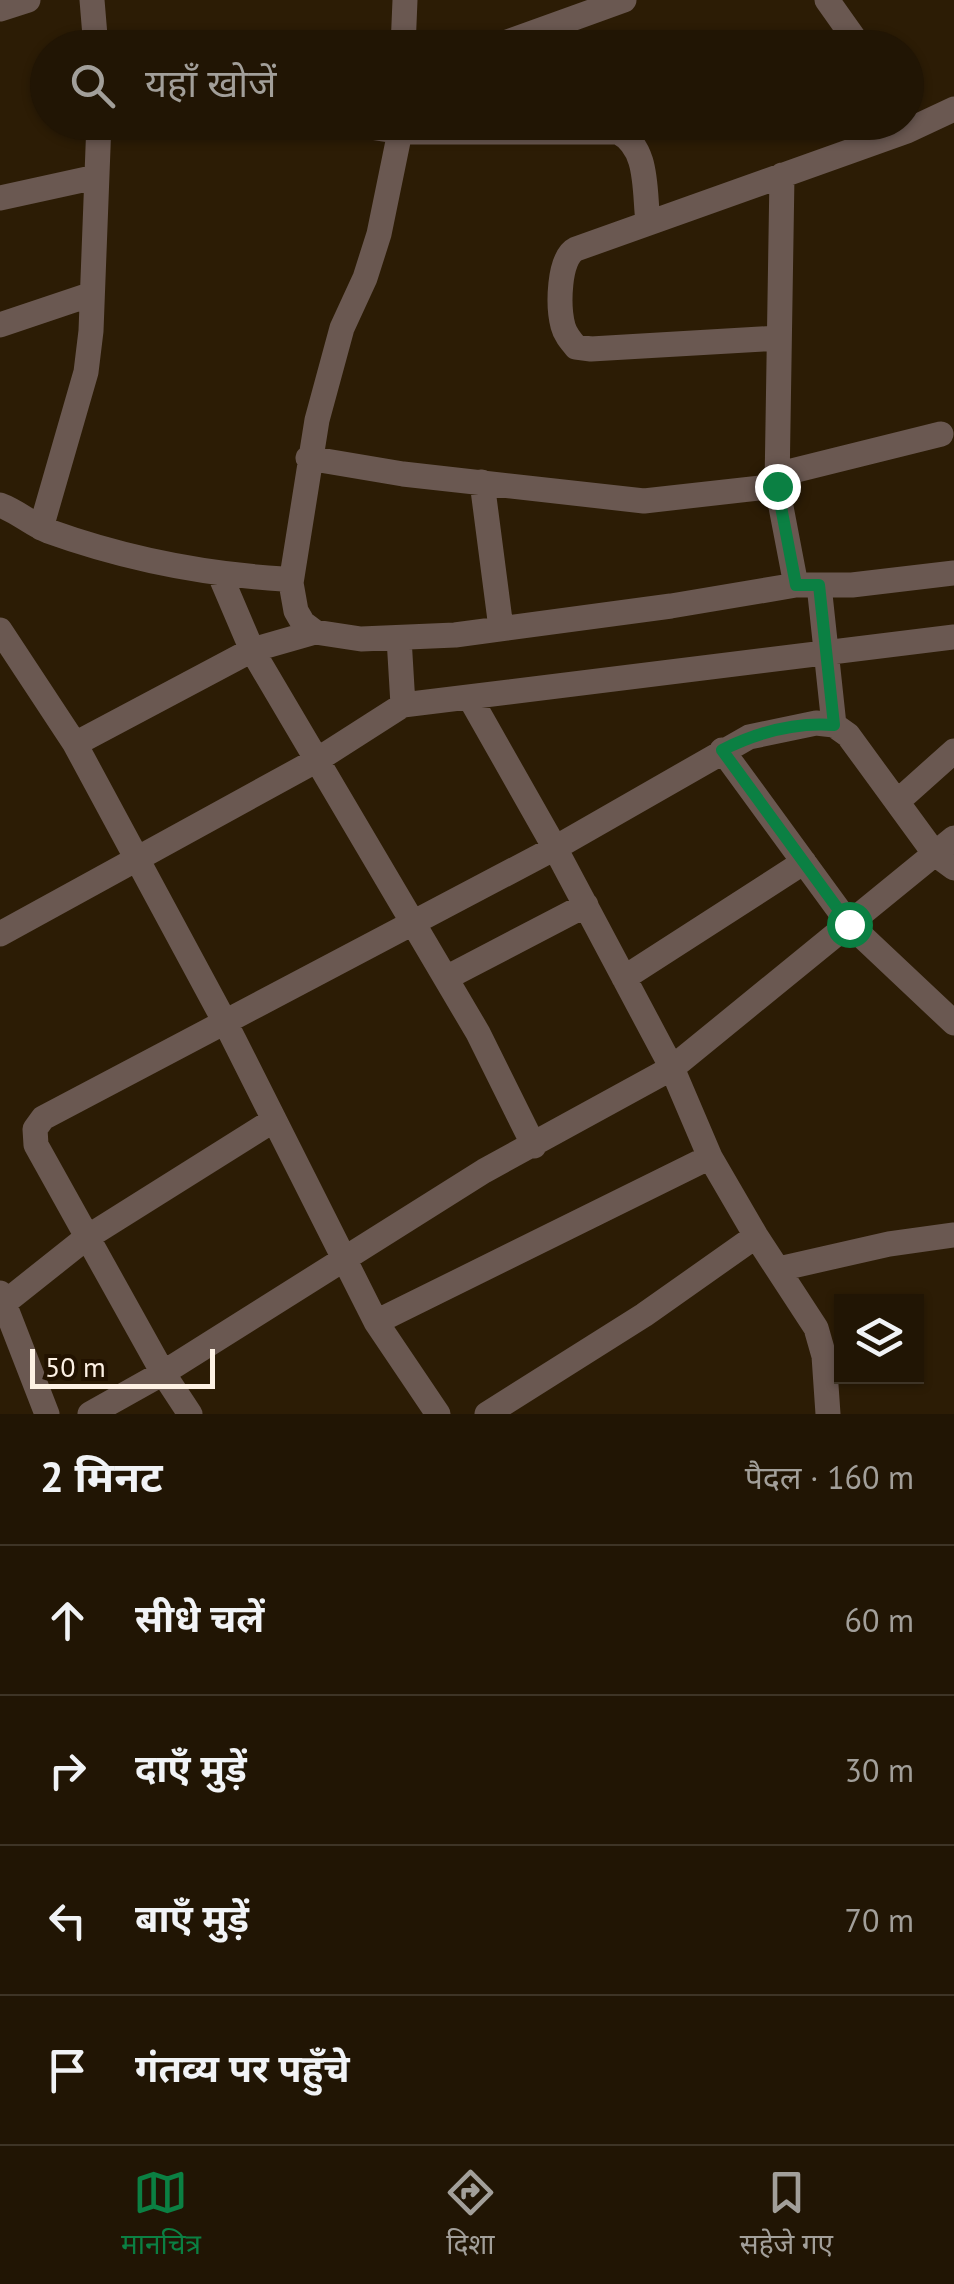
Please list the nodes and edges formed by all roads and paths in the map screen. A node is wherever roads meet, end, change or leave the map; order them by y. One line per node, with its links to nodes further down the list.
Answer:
1 (28, 0): 6 (street)
2 (92, 0): 7 (street)
3 (405, 0): 8 (street)
4 (827, 0): 10 (street)
5 (616, 2): 9 (street)
6 (1, 7)
7 (94, 30)
8 (403, 30)
9 (540, 30)
10 (848, 30)
11 (954, 109): 12 (street)
12 (924, 115)
13 (97, 140): 18 (street)
14 (399, 140): 25 (street)
15 (632, 140): 20 (street)
16 (861, 140): 17 (street)
17 (782, 174): 20 (street); 23 (street)
18 (96, 176): 19 (street); 21 (street)
19 (0, 198)
20 (648, 222): 23 (street)
21 (92, 294): 22 (street); 29 (street)
22 (0, 325)
23 (779, 338): 26 (street)
24 (941, 434): 26 (street)
25 (308, 458): 27 (street); 32 (street)
26 (776, 480): 27 (street); 33 (street)
27 (482, 482): 34 (street)
28 (2, 498): 29 (street)
29 (42, 528): 31 (street)
30 (954, 572): 33 (street)
31 (220, 575): 32 (street); 39 (street)
32 (291, 584): 36 (street)
33 (808, 585): 34 (street); 40 (street)
34 (500, 628): 38 (street)
35 (0, 630): 44 (street)
36 (316, 632): 38 (street); 39 (street)
37 (954, 637): 40 (street)
38 (398, 638): 42 (street)
39 (252, 650): 44 (street); 47 (street)
40 (828, 652): 41 (street); 43 (street)
41 (470, 698): 42 (street); 49 (street)
42 (403, 706): 47 (street)
43 (834, 725): 45 (street); 48 (street)
44 (74, 744): 51 (street)
45 (722, 750): 49 (street); 52 (street)
46 (954, 752): 48 (street)
47 (316, 760): 51 (street); 54 (street)
48 (897, 802): 50 (street)
49 (555, 848): 53 (street); 54 (street)
50 (948, 853): 55 (street)
51 (136, 858): 56 (street); 60 (street)
52 (804, 862): 55 (street); 58 (street)
53 (586, 905): 57 (street); 58 (street)
54 (414, 922): 57 (street); 60 (street)
55 (849, 924): 59 (street); 61 (street)
56 (0, 934)
57 (446, 978): 63 (street)
58 (624, 978): 61 (street)
59 (954, 1023)
60 (226, 1024): 62 (street); 67 (street)
61 (672, 1068): 63 (street); 64 (street)
62 (274, 1120): 67 (street); 68 (street)
63 (534, 1146): 68 (street)
64 (710, 1156): 66 (street); 71 (street)
65 (954, 1235): 69 (street)
66 (756, 1236): 69 (street); 77 (street)
67 (86, 1238): 70 (street); 72 (street)
68 (343, 1260): 71 (street); 72 (street)
69 (778, 1269): 78 (street)
70 (1, 1299): 73 (street)
71 (376, 1322): 76 (street)
72 (163, 1373): 74 (street); 75 (street)
73 (47, 1414)
74 (90, 1414)
75 (190, 1414)
76 (438, 1414)
77 (487, 1414)
78 (828, 1414)

